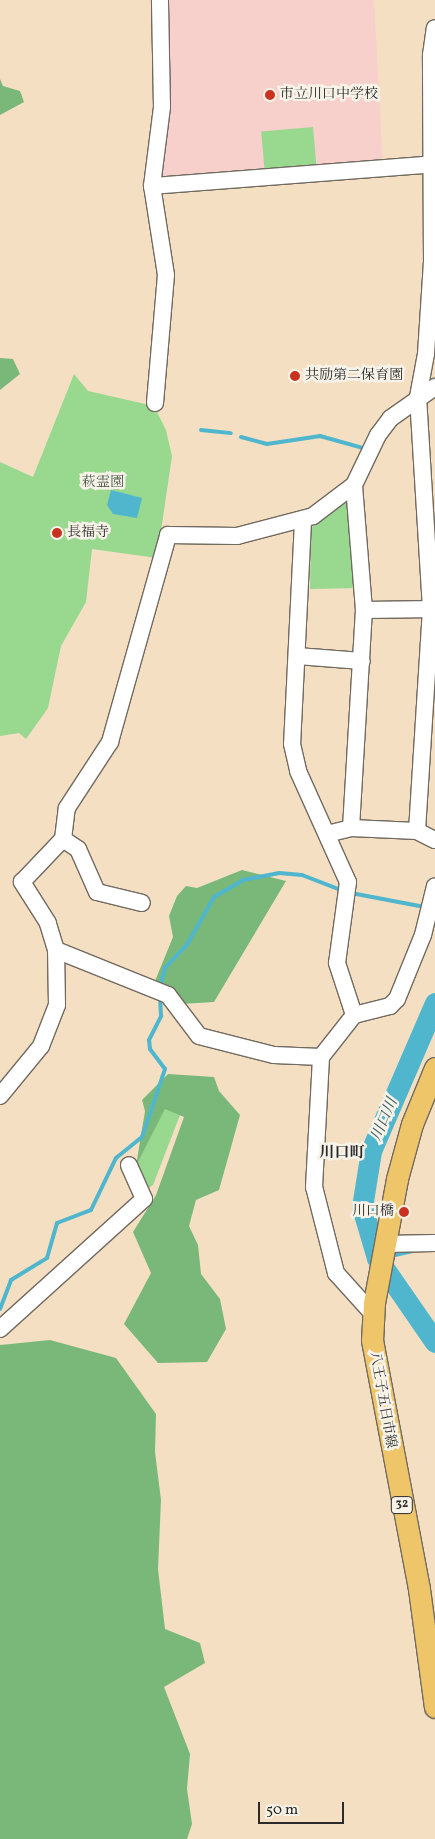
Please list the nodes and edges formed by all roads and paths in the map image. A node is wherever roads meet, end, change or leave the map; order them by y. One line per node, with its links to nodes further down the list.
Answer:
1 (160, 0): 4 (street)
2 (435, 28): 3 (street)
3 (435, 164): 4 (street); 6 (street)
4 (152, 186): 7 (street)
5 (435, 386): 6 (street)
6 (418, 397): 8 (street); 10 (street)
7 (155, 403)
8 (354, 485): 9 (street); 11 (street)
9 (303, 520): 12 (street); 17 (street)
10 (433, 609): 11 (street); 15 (street)
11 (364, 610): 13 (street)
12 (297, 656): 13 (street); 16 (street)
13 (362, 661): 14 (street)
14 (351, 828): 15 (street); 16 (street)
15 (418, 832): 18 (street)
16 (327, 834): 22 (street)
17 (63, 839): 20 (street); 21 (street)
18 (435, 840)
19 (435, 886): 22 (street)
20 (142, 903)
21 (56, 950): 23 (street); 25 (street)
22 (354, 1016): 23 (street)
23 (321, 1057): 29 (street)
24 (435, 1068): 28 (main road, 八王子五日市線 / 32)
25 (0, 1096)
26 (129, 1165): 30 (street)
27 (435, 1243): 28 (street)
28 (385, 1244): 29 (main road, 八王子五日市線 / 32)
29 (373, 1308): 31 (main road, 八王子五日市線 / 32)
30 (0, 1329)
31 (435, 1705)

